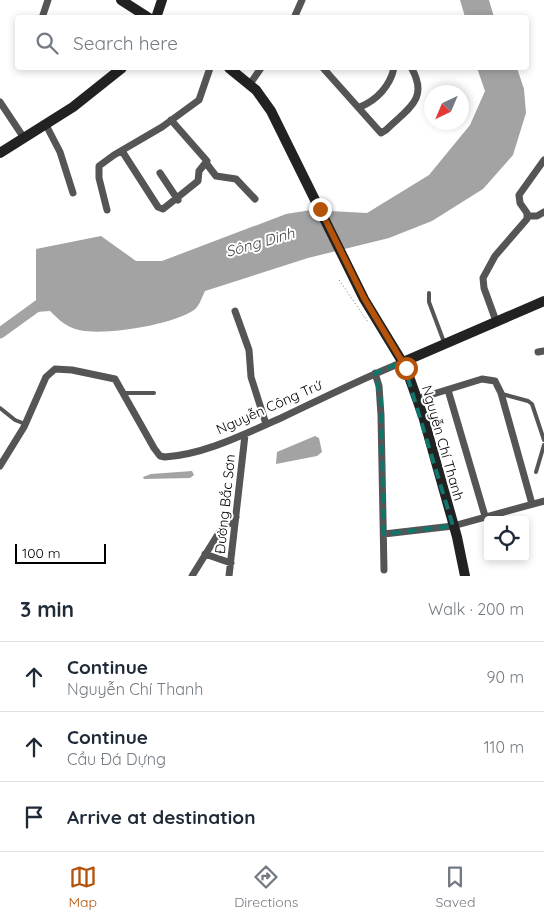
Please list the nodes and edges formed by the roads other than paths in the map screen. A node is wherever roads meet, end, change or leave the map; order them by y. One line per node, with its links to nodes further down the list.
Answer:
1 (48, 0): 5 (street)
2 (121, 0): 6 (main road)
3 (162, 0): 7 (main road)
4 (302, 0): 8 (street)
5 (43, 15)
6 (144, 15)
7 (157, 15)
8 (295, 15)
9 (120, 70): 20 (main road)
10 (209, 70): 19 (street)
11 (232, 70): 16 (main road)
12 (260, 70): 16 (street)
13 (325, 70): 18 (street)
14 (394, 70): 18 (street)
15 (412, 70): 18 (street)
16 (250, 84): 38 (main road, Nguyễn Chí Thanh)
17 (0, 102): 21 (street)
18 (360, 107)
19 (171, 120): 22 (street); 25 (street)
20 (46, 125): 21 (main road); 27 (street)
21 (24, 138): 23 (main road)
22 (122, 150): 28 (street); 30 (street)
23 (0, 153)
24 (544, 160): 32 (street)
25 (206, 163): 28 (street); 29 (street)
26 (160, 173): 28 (street)
27 (73, 193)
28 (178, 200)
29 (255, 200)
30 (107, 210)
31 (544, 212): 32 (street)
32 (528, 216): 36 (street)
33 (429, 293): 37 (lane)
34 (544, 303): 36 (main road, Nguyễn Công Trứ)
35 (235, 311): 47 (street)
36 (496, 321): 37 (main road, Nguyễn Công Trứ)
37 (445, 344): 38 (main road, Nguyễn Công Trứ)
38 (403, 362): 39 (street, Nguyễn Công Trứ); 44 (main road, Nguyễn Chí Thanh)
39 (375, 373): 47 (street, Nguyễn Công Trứ); 59 (street)
40 (448, 390): 43 (street); 44 (street); 55 (street)
41 (154, 393): 42 (lane)
42 (123, 394): 46 (street, Nguyễn Công Trứ); 48 (street, Nguyễn Công Trứ)
43 (501, 394): 49 (lane); 54 (street)
44 (417, 399): 58 (main road, Nguyễn Chí Thanh)
45 (0, 408): 46 (lane)
46 (26, 424): 51 (street, Nguyễn Công Trứ)
47 (266, 424): 48 (street, Nguyễn Công Trứ)
48 (245, 435): 57 (street, Đường Bắc Sơn)
49 (544, 440)
50 (544, 445): 52 (lane)
51 (0, 466)
52 (536, 472)
53 (544, 501): 54 (street)
54 (532, 504): 55 (street)
55 (486, 516)
56 (484, 517): 58 (street)
57 (236, 518): 60 (street); 61 (street, Đường Bắc Sơn)
58 (453, 526): 59 (street); 65 (main road, Nguyễn Chí Thanh)
59 (384, 534): 62 (street)
60 (205, 554): 61 (street); 63 (street)
61 (231, 564): 64 (street, Đường Bắc Sơn)
62 (384, 570)
63 (192, 576)
64 (229, 576)
65 (465, 576)

